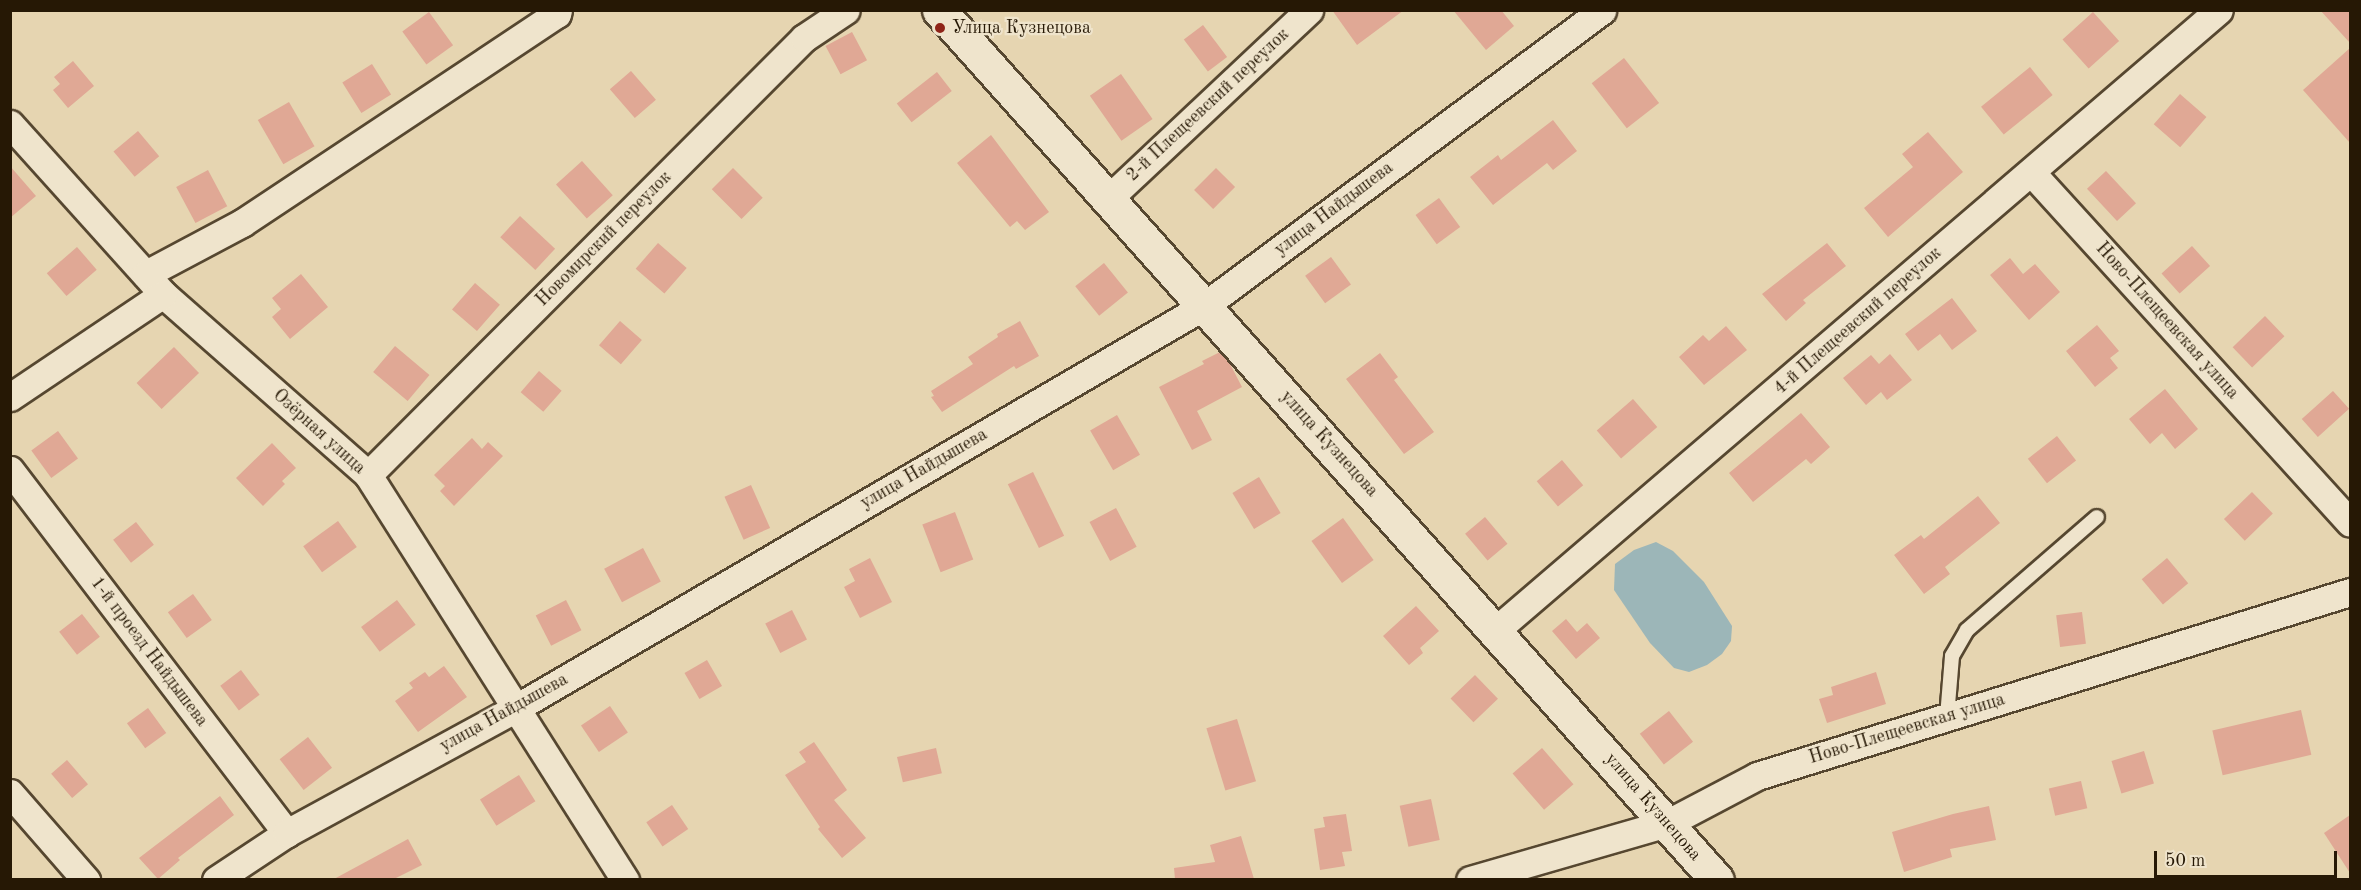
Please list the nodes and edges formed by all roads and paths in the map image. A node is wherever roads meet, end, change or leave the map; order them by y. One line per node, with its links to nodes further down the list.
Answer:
1 (558, 10): 10 (street)
2 (846, 10): 14 (street, Новомирский переулок)
3 (939, 10): 9 (street, улица Кузнецова)
4 (1309, 10): 9 (street, 2-й Плещеевский переулок)
5 (1602, 10): 11 (street, улица Найдышева)
6 (2219, 10): 8 (street, 4-й Плещеевский переулок)
7 (10, 124): 10 (street, Озёрная улица)
8 (2031, 172): 16 (street, Ново-Плещеевская улица); 18 (street, 4-й Плещеевский переулок)
9 (1108, 199): 11 (street, улица Кузнецова)
10 (154, 284): 12 (street); 14 (street, Озёрная улица)
11 (1204, 306): 18 (street, улица Кузнецова); 19 (street, улица Найдышева)
12 (10, 397)
13 (10, 470): 23 (street, 1-й проезд Найдышева)
14 (368, 475): 19 (street, Озёрная улица)
15 (2097, 517): 20 (lane)
16 (2350, 523)
17 (2350, 592): 20 (street, Ново-Плещеевская улица)
18 (1496, 630): 22 (street, улица Кузнецова)
19 (516, 708): 23 (street, улица Найдышева); 26 (street, Озёрная улица)
20 (1947, 717): 22 (street, Ново-Плещеевская улица)
21 (10, 793): 24 (street)
22 (1668, 823): 27 (street, Ново-Плещеевская улица); 28 (street, улица Кузнецова)
23 (287, 833): 25 (street, улица Найдышева)
24 (86, 879)
25 (216, 879)
26 (625, 879)
27 (1470, 879)
28 (1716, 879)

